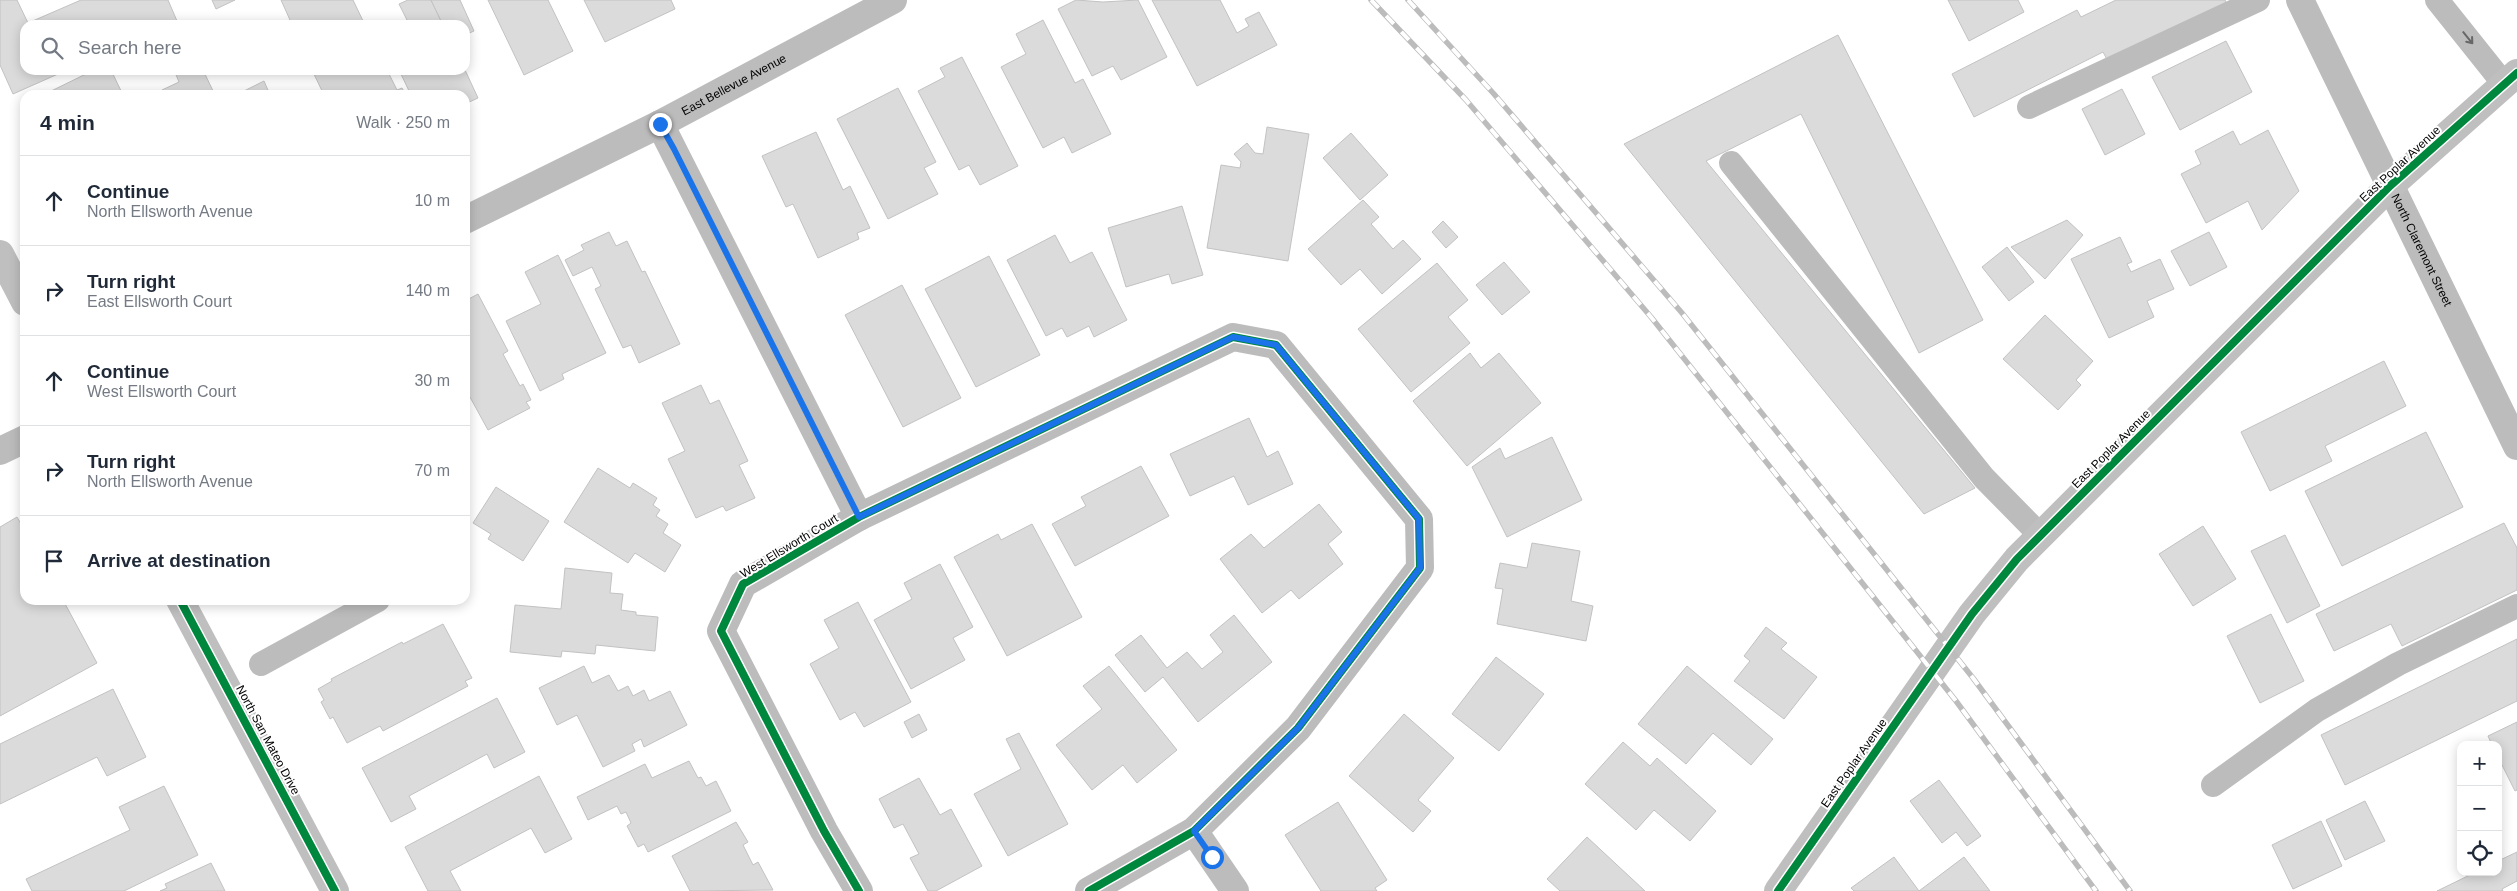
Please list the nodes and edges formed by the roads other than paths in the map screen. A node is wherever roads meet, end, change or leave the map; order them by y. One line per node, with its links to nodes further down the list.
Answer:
1 (894, 0): 7 (street, East Bellevue Avenue)
2 (2258, 0): 6 (lane)
3 (2300, 0): 9 (street, North Claremont Street)
4 (2437, 0): 5 (lane, one-way to 5)
5 (2511, 78): 9 (main road, East Poplar Avenue)
6 (2028, 107)
7 (660, 124): 10 (street, East Bellevue Avenue); 16 (street)
8 (1731, 163): 17 (lane)
9 (2390, 186): 14 (street, North Claremont Street); 17 (main road, East Poplar Avenue)
10 (470, 218)
11 (0, 254): 12 (main road)
12 (20, 292)
13 (20, 441): 15 (street)
14 (2517, 446)
15 (0, 451)
16 (859, 517): 23 (street, West Ellsworth Court); 25 (street, West Ellsworth Court)
17 (2041, 536): 28 (main road, East Poplar Avenue)
18 (183, 605): 24 (main road, North San Mateo Drive)
19 (369, 605): 21 (lane)
20 (2517, 606): 22 (lane)
21 (261, 664)
22 (2213, 785)
23 (1194, 831): 26 (street); 27 (street)
24 (335, 891)
25 (859, 891)
26 (1089, 891)
27 (1235, 891)
28 (1778, 891)

